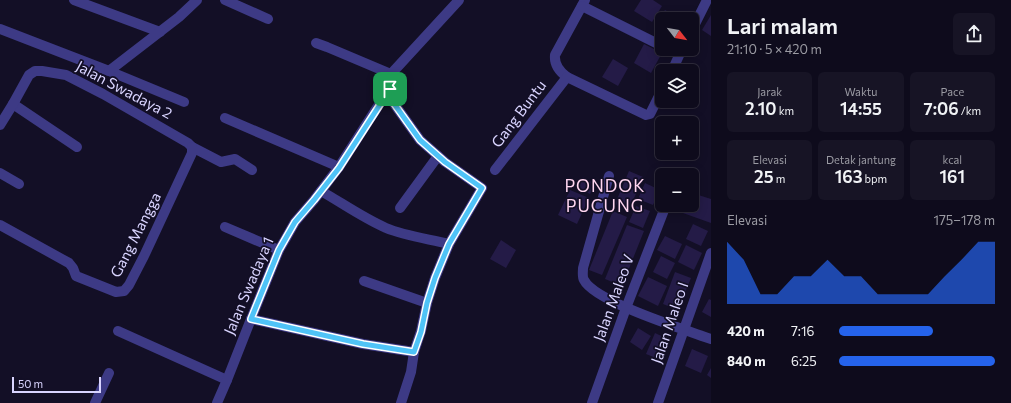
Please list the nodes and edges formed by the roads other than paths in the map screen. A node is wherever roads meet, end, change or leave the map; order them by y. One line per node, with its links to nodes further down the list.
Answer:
1 (74, 0): 10 (street)
2 (197, 0): 10 (street)
3 (224, 0): 8 (street)
4 (459, 0): 14 (street)
5 (707, 0): 7 (street)
6 (584, 3): 12 (street); 15 (street)
7 (699, 16)
8 (268, 19)
9 (0, 29): 13 (street)
10 (160, 32): 13 (street)
11 (316, 42): 14 (street)
12 (655, 42)
13 (109, 71): 17 (street)
14 (391, 74): 16 (street)
15 (567, 77): 19 (street); 27 (street, Gang Buntu)
16 (390, 89): 24 (street); 25 (street, Jalan Swadaya 1)
17 (184, 102)
18 (14, 104): 21 (street, Jalan Swadaya 2); 22 (street); 23 (street, Jalan Swadaya 2)
19 (655, 104)
20 (225, 118): 25 (street)
21 (0, 125)
22 (77, 147)
23 (192, 147): 26 (street, Jalan Swadaya 2); 34 (street, Gang Mangga)
24 (438, 156): 32 (street); 36 (street)
25 (339, 168): 31 (street, Jalan Swadaya 1)
26 (252, 170)
27 (496, 170)
28 (0, 173): 30 (street)
29 (609, 176): 41 (street)
30 (19, 184)
31 (321, 191): 36 (street); 37 (street, Jalan Swadaya 1)
32 (400, 208)
33 (663, 212): 41 (street, Jalan Maleo V)
34 (0, 225)
35 (225, 227): 37 (street)
36 (449, 244): 40 (street)
37 (279, 250): 42 (street, Jalan Swadaya 1)
38 (711, 252): 43 (street, Jalan Maleo I)
39 (364, 281): 40 (street)
40 (427, 303): 46 (street)
41 (626, 308): 43 (street); 52 (street, Jalan Maleo V)
42 (251, 319): 46 (street); 48 (street, Jalan Swadaya 1)
43 (684, 330): 45 (street); 53 (street, Jalan Maleo I)
44 (118, 331): 48 (street)
45 (711, 339)
46 (414, 352): 51 (street)
47 (109, 373): 49 (street)
48 (227, 380): 50 (street, Jalan Swadaya 1)
49 (95, 403)
50 (217, 403)
51 (401, 403)
52 (592, 403)
53 (658, 403)

